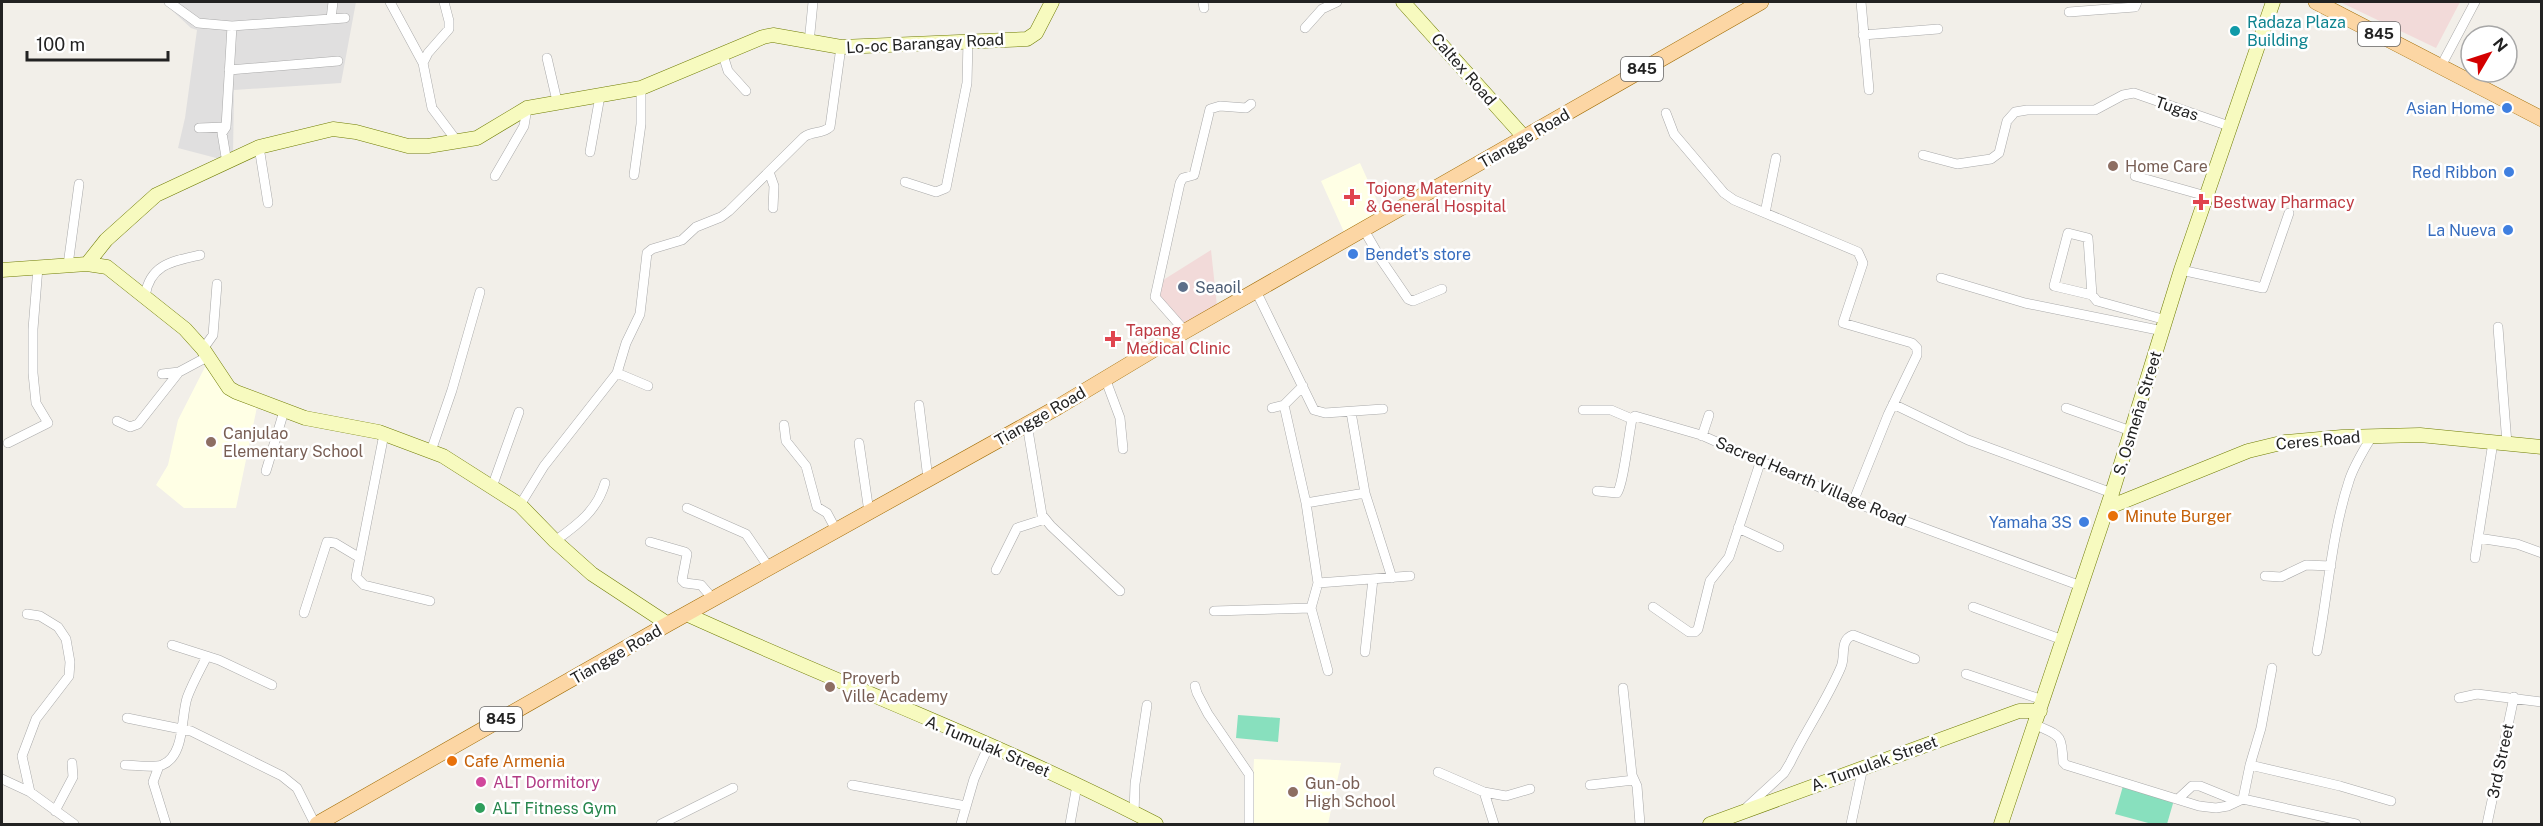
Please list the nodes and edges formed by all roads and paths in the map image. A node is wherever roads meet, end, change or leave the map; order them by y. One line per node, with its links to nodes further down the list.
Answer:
1 (169, 2): 18 (street)
2 (333, 2): 17 (street)
3 (390, 2): 28 (street)
4 (444, 2): 28 (street)
5 (813, 2): 23 (street)
6 (1052, 2): 22 (street, Lo-oc Barangay Road)
7 (1337, 2): 19 (street)
8 (1403, 2): 43 (street, Caltex Road)
9 (1761, 2): 43 (main road, Tiangge Road / 845)
10 (1861, 2): 21 (street)
11 (2138, 2): 15 (street)
12 (2273, 2): 40 (street, S. Osmeña Street)
13 (2316, 2): 29 (main road, 845)
14 (2475, 2): 29 (street)
15 (2069, 12)
16 (345, 18): 17 (street)
17 (331, 19): 18 (street)
18 (232, 26): 30 (street)
19 (1305, 28)
20 (1938, 29): 21 (street)
21 (1863, 35): 32 (street)
22 (968, 41): 24 (street, Lo-oc Barangay Road); 54 (street)
23 (809, 43): 24 (street, Lo-oc Barangay Road); 25 (street, Lo-oc Barangay Road)
24 (841, 47): 50 (street)
25 (723, 54): 31 (street, Lo-oc Barangay Road); 33 (street)
26 (546, 58): 35 (street)
27 (338, 61): 30 (street)
28 (423, 63): 44 (street)
29 (2441, 66): 39 (main road, 845)
30 (229, 70): 41 (street)
31 (641, 88): 34 (street, Lo-oc Barangay Road); 51 (street)
32 (1869, 90)
33 (746, 91)
34 (600, 96): 35 (street, Lo-oc Barangay Road); 46 (street)
35 (557, 101): 37 (street, Lo-oc Barangay Road)
36 (1251, 104): 77 (street)
37 (527, 108): 44 (street, Lo-oc Barangay Road); 52 (street)
38 (1666, 113): 59 (street)
39 (2541, 119)
40 (2229, 126): 47 (street, Tugas); 56 (street, S. Osmeña Street)
41 (226, 127): 42 (street); 49 (street)
42 (200, 128)
43 (1525, 138): 61 (main road, Tiangge Road / 845)
44 (456, 140): 45 (street, Lo-oc Barangay Road)
45 (260, 147): 49 (street, Lo-oc Barangay Road); 57 (street)
46 (590, 152)
47 (1923, 155)
48 (1776, 158): 59 (street)
49 (227, 163): 63 (street, Lo-oc Barangay Road)
50 (769, 172): 58 (street); 81 (street)
51 (634, 175)
52 (495, 176)
53 (2135, 176): 56 (street)
54 (905, 182)
55 (79, 184): 64 (street)
56 (2206, 196): 67 (street, S. Osmeña Street)
57 (268, 202)
58 (773, 208)
59 (1766, 213): 85 (street)
60 (2289, 213): 67 (street)
61 (1364, 230): 70 (street); 71 (main road, Tiangge Road / 845)
62 (200, 255): 74 (street)
63 (87, 264): 64 (street); 74 (street)
64 (68, 265): 65 (street)
65 (38, 267): 66 (street); 105 (street)
66 (2, 270)
67 (2181, 270): 75 (street, S. Osmeña Street)
68 (1941, 278): 75 (street)
69 (217, 284): 78 (street)
70 (1442, 289)
71 (1256, 291): 77 (main road, Tiangge Road / 845); 84 (street)
72 (480, 292): 110 (street)
73 (2092, 295): 73 (street); 75 (street)
74 (145, 296): 78 (street)
75 (2164, 325): 100 (street, S. Osmeña Street)
76 (2498, 327): 107 (street)
77 (1185, 331): 82 (main road, Tiangge Road / 845)
78 (205, 353): 79 (street); 92 (street)
79 (179, 372): 80 (street); 97 (street)
80 (162, 374)
81 (616, 374): 83 (street); 121 (street)
82 (1105, 378): 98 (main road, Tiangge Road / 845); 109 (street)
83 (648, 386)
84 (1303, 386): 87 (street); 94 (street)
85 (1893, 404): 117 (street); 119 (street)
86 (919, 405): 113 (street)
87 (1284, 405): 88 (street); 120 (street)
88 (1272, 408)
89 (2066, 408): 100 (street)
90 (1383, 409): 94 (street)
91 (1583, 410): 96 (street, Sacred Hearth Village Road)
92 (284, 411): 101 (street); 112 (street)
93 (519, 412): 115 (street)
94 (1351, 412): 118 (street)
95 (1709, 415): 102 (street)
96 (1632, 419): 102 (street, Sacred Hearth Village Road); 116 (street)
97 (117, 421)
98 (1027, 424): 113 (main road, Tiangge Road / 845); 125 (street)
99 (784, 425): 127 (street)
100 (2132, 431): 117 (street, S. Osmeña Street)
101 (384, 434): 110 (street); 133 (street)
102 (1702, 436): 111 (street, Sacred Hearth Village Road)
103 (2372, 436): 104 (street, Ceres Road); 123 (street, Ceres Road); 135 (street)
104 (2493, 442): 107 (street, Ceres Road); 128 (street)
105 (8, 443)
106 (860, 443): 124 (street)
107 (2507, 444): 108 (street, Ceres Road)
108 (2541, 447)
109 (1123, 449)
110 (431, 451): 115 (street)
111 (1761, 460): 119 (street, Sacred Hearth Village Road); 126 (street)
112 (266, 471)
113 (928, 478): 124 (main road, Tiangge Road / 845)
114 (605, 483): 129 (street)
115 (492, 487): 121 (street)
116 (1597, 491)
117 (2112, 493): 123 (street, S. Osmeña Street)
118 (1365, 494): 120 (street); 140 (street)
119 (1853, 502): 143 (street, Sacred Hearth Village Road)
120 (1306, 503): 142 (street)
121 (520, 505): 129 (street)
122 (687, 508): 136 (street)
123 (2107, 508): 143 (street, S. Osmeña Street)
124 (869, 512): 127 (main road, Tiangge Road / 845)
125 (1045, 519): 137 (street); 144 (street)
126 (1738, 528): 131 (street); 147 (street)
127 (836, 530): 136 (main road, Tiangge Road / 845)
128 (2478, 538): 132 (street); 134 (street)
129 (555, 541): 154 (street)
130 (650, 542): 145 (street)
131 (1779, 547)
132 (2541, 553)
133 (360, 558): 146 (street); 152 (street)
134 (2475, 558)
135 (2331, 566): 139 (street); 157 (street)
136 (770, 569): 145 (main road, Tiangge Road / 845)
137 (996, 570)
138 (1410, 576): 140 (street)
139 (2265, 576)
140 (1392, 578): 141 (street)
141 (1373, 579): 142 (street); 158 (street)
142 (1318, 583): 149 (street)
143 (2081, 586): 155 (street, S. Osmeña Street)
144 (1120, 591)
145 (714, 600): 153 (main road, Tiangge Road / 845)
146 (430, 601)
147 (1653, 607)
148 (1973, 607): 155 (street)
149 (1311, 608): 150 (street); 162 (street)
150 (1214, 611)
151 (27, 614): 189 (street)
152 (304, 614)
153 (686, 614): 154 (main road, Tiangge Road / 845); 175 (street, A. Tumulak Street)
154 (668, 624): 200 (main road, Tiangge Road / 845)
155 (2063, 640): 171 (street, S. Osmeña Street)
156 (172, 645): 159 (street)
157 (2317, 651)
158 (1365, 652)
159 (207, 656): 164 (street); 174 (street)
160 (1914, 659): 197 (street)
161 (2272, 668): 178 (street)
162 (1328, 671)
163 (1966, 674): 171 (street)
164 (272, 685)
165 (1195, 686): 205 (street)
166 (1623, 688): 183 (street)
167 (2514, 697): 168 (street); 169 (street); 212 (street, 3rd Street)
168 (2459, 698)
169 (2541, 702)
170 (1147, 705): 196 (street)
171 (2041, 705): 173 (street, S. Osmeña Street); 180 (street, A. Tumulak Street)
172 (127, 718): 174 (street)
173 (2034, 724): 191 (street); 210 (street, S. Osmeña Street)
174 (183, 728): 179 (street); 200 (street)
175 (989, 745): 185 (street, A. Tumulak Street); 194 (street)
176 (72, 763): 195 (street)
177 (125, 765): 179 (street)
178 (2250, 765): 192 (street); 193 (street)
179 (159, 766): 199 (street)
180 (1863, 767): 197 (street, A. Tumulak Street); 209 (street)
181 (1438, 772): 190 (street)
182 (2, 779): 189 (street)
183 (1635, 780): 186 (street); 207 (street)
184 (852, 785): 194 (street)
185 (1077, 785): 196 (street, A. Tumulak Street); 203 (street)
186 (1590, 785)
187 (733, 788): 201 (street)
188 (1530, 789): 190 (street)
189 (30, 792): 195 (street)
190 (1485, 792): 206 (street)
191 (2178, 799): 192 (street); 192 (street)
192 (2240, 800): 211 (street)
193 (2391, 801)
194 (966, 806): 202 (street)
195 (55, 811): 198 (street)
196 (1134, 814): 204 (street, A. Tumulak Street)
197 (1738, 815): 208 (street, A. Tumulak Street)
198 (74, 825)
199 (166, 825)
200 (316, 825)
201 (661, 825)
202 (961, 825)
203 (1070, 825)
204 (1156, 825)
205 (1249, 825)
206 (1494, 825)
207 (1640, 825)
208 (1710, 825)
209 (1851, 825)
210 (2001, 825)
211 (2356, 825)
212 (2487, 825)

